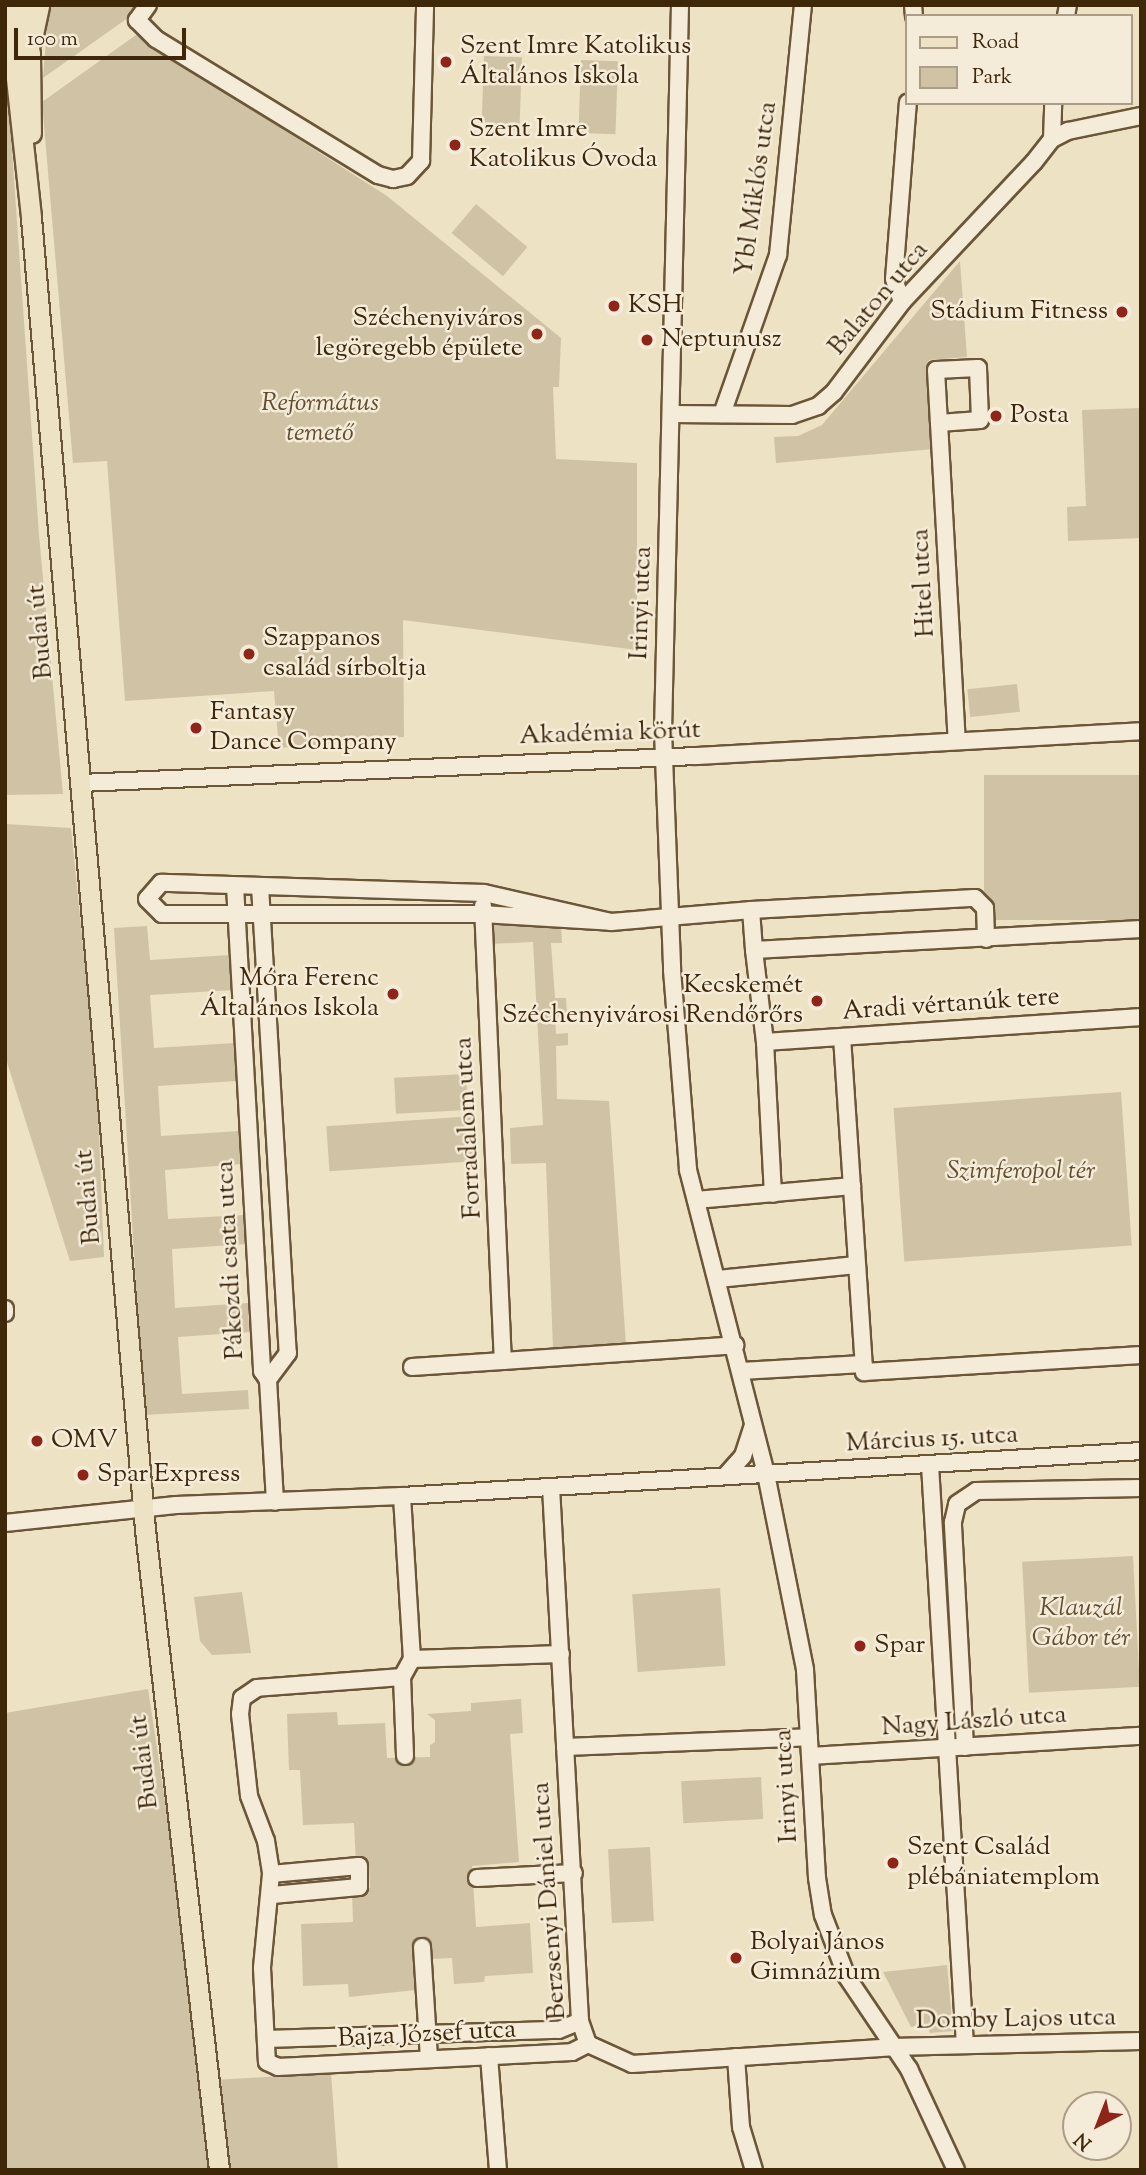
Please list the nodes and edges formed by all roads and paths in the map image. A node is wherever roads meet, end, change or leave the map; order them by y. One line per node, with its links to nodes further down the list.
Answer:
1 (8, 5): 9 (main road)
2 (23, 5): 9 (main road)
3 (39, 5): 9 (main road)
4 (148, 5): 5 (street)
5 (425, 5)
6 (680, 5): 15 (street, Irinyi utca)
7 (803, 5): 16 (street, Ybl Miklós utca)
8 (5, 33): 9 (main road)
9 (20, 53): 21 (main road, Budai út)
10 (908, 105): 14 (street)
11 (1053, 105): 13 (street)
12 (1141, 116): 13 (street)
13 (1052, 139): 14 (street, Balaton utca)
14 (902, 302): 16 (street, Balaton utca)
15 (672, 414): 16 (street, Balaton utca); 20 (street, Irinyi utca)
16 (722, 414)
17 (939, 422): 19 (street, Hitel utca)
18 (1141, 731): 19 (street, Akadémia körút)
19 (957, 740): 20 (street, Akadémia körút)
20 (664, 757): 21 (street, Akadémia körút); 29 (street, Irinyi utca)
21 (81, 783): 58 (main road, Budai út)
22 (235, 886): 23 (street); 26 (street, Pákozdi csata utca); 26 (street)
23 (260, 886): 24 (street); 27 (street, Pákozdi csata utca)
24 (484, 893): 28 (street, Forradalom utca); 30 (street)
25 (751, 910): 29 (street); 32 (street); 33 (street)
26 (236, 914): 27 (street); 48 (street, Pákozdi csata utca)
27 (262, 914): 28 (street); 48 (street, Pákozdi csata utca)
28 (482, 914): 30 (street); 44 (street, Forradalom utca)
29 (671, 916): 30 (street); 39 (street, Irinyi utca)
30 (611, 922)
31 (1141, 929): 32 (street)
32 (986, 939): 33 (street)
33 (754, 950): 36 (street)
34 (1141, 1017): 35 (street, Aradi vértanúk tere)
35 (842, 1037): 36 (street, Aradi vértanúk tere); 37 (street)
36 (765, 1042): 38 (street)
37 (852, 1186): 38 (street); 40 (street)
38 (773, 1194): 39 (street)
39 (696, 1200): 41 (street, Irinyi utca)
40 (856, 1265): 41 (street); 45 (street)
41 (718, 1279): 42 (street, Irinyi utca)
42 (734, 1345): 44 (street); 47 (street, Irinyi utca)
43 (1141, 1355): 45 (street)
44 (503, 1360): 46 (street)
45 (863, 1364): 47 (street)
46 (412, 1367)
47 (740, 1371): 49 (street, Irinyi utca)
48 (268, 1380): 57 (street)
49 (754, 1424): 52 (street, Irinyi utca); 53 (street)
50 (1141, 1451): 51 (street, Március 15. utca)
51 (930, 1465): 52 (street, Március 15. utca); 67 (street)
52 (766, 1474): 53 (street, Március 15. utca); 64 (street, Irinyi utca)
53 (726, 1475): 54 (street, Március 15. utca)
54 (551, 1488): 56 (street, Március 15. utca); 60 (street, Berzsenyi Dániel utca)
55 (1141, 1488): 66 (street)
56 (402, 1496): 57 (street, Március 15. utca); 61 (street)
57 (275, 1502): 58 (street, Március 15. utca)
58 (143, 1509): 59 (street, Március 15. utca); 85 (main road, Budai út)
59 (5, 1523)
60 (561, 1654): 61 (street); 65 (street, Berzsenyi Dániel utca)
61 (412, 1660): 62 (street)
62 (402, 1677): 68 (street); 70 (street)
63 (1141, 1736): 66 (street, Nagy László utca)
64 (809, 1737): 65 (street); 69 (street, Irinyi utca)
65 (565, 1746): 71 (street, Berzsenyi Dániel utca)
66 (965, 1747): 67 (street, Nagy László utca)
67 (946, 1748): 69 (street, Nagy László utca); 80 (street)
68 (405, 1756)
69 (810, 1756): 81 (street, Irinyi utca)
70 (271, 1874): 73 (street); 73 (street)
71 (575, 1874): 72 (street); 75 (street, Berzsenyi Dániel utca)
72 (477, 1878)
73 (272, 1895): 77 (street)
74 (422, 1947): 76 (street)
75 (580, 2021): 76 (street, Bajza József utca); 79 (street, Berzsenyi Dániel utca)
76 (427, 2031): 77 (street, Bajza József utca); 84 (street)
77 (266, 2039): 84 (street, Bajza József utca)
78 (1141, 2041): 80 (street, Domby Lajos utca)
79 (589, 2044): 82 (street, Bajza József utca); 83 (street, Berzsenyi Dániel utca)
80 (965, 2045): 81 (street, Domby Lajos utca)
81 (892, 2047): 83 (street, Berzsenyi Dániel utca); 88 (street, Irinyi utca)
82 (489, 2056): 84 (street, Bajza József utca); 86 (street)
83 (736, 2057): 87 (street)
84 (429, 2059)
85 (219, 2170)
86 (498, 2170)
87 (754, 2170)
88 (956, 2170)

